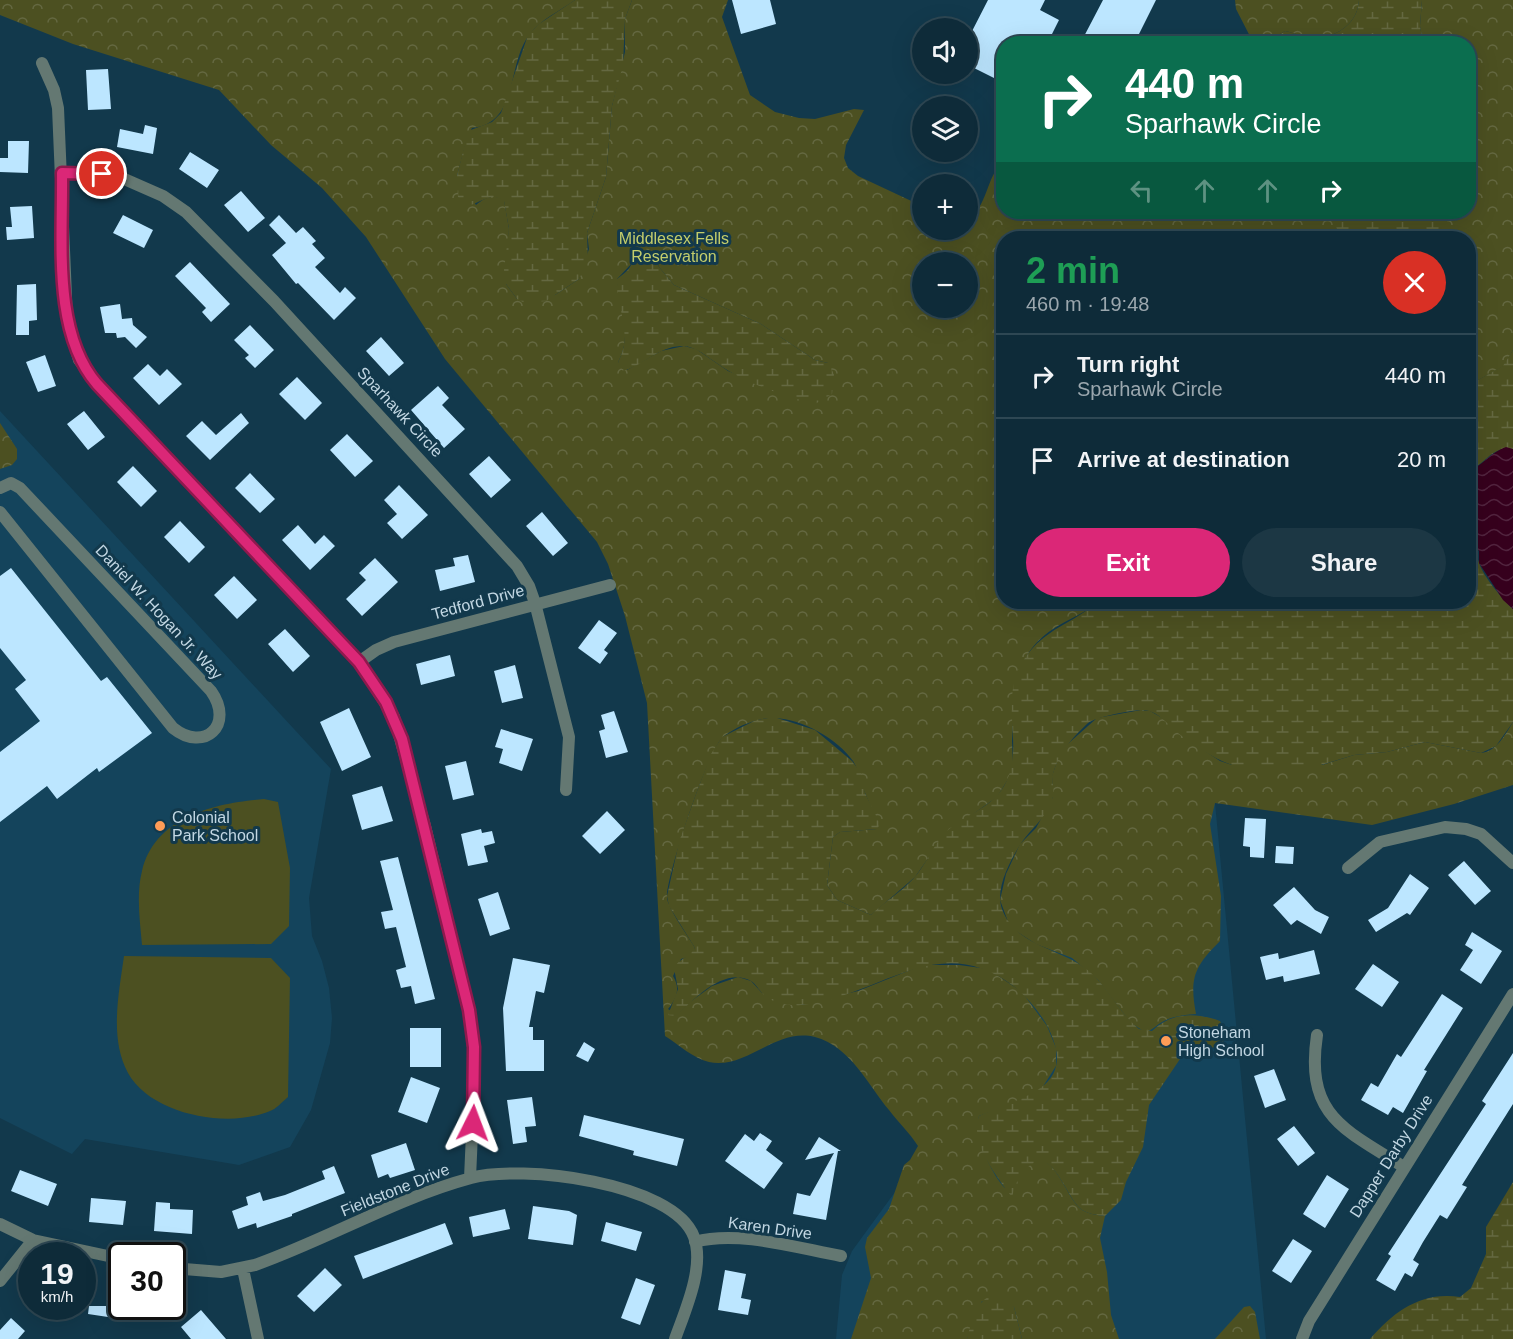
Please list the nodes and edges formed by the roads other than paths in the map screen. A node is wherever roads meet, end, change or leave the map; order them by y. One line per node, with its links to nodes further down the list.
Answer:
1 (42, 63): 2 (street)
2 (62, 173): 6 (street, Sparhawk Circle); 7 (street)
3 (0, 488): 4 (street, Daniel W. Hogan Jr. Way)
4 (0, 512)
5 (610, 585): 6 (street, Tedford Drive)
6 (534, 603): 7 (street, Tedford Drive); 8 (street, Sparhawk Circle)
7 (359, 662): 14 (street)
8 (566, 790)
9 (1513, 863): 10 (street)
10 (1348, 868)
11 (1513, 994): 13 (street, Dapper Darby Drive)
12 (1317, 1035): 13 (street)
13 (1404, 1167): 25 (street, Dapper Darby Drive)
14 (470, 1178): 17 (street, Fieldstone Drive); 21 (street, Fieldstone Drive)
15 (0, 1224): 16 (street)
16 (33, 1240): 18 (street); 22 (street)
17 (695, 1242): 19 (street, Karen Drive); 24 (street)
18 (108, 1256)
19 (841, 1256)
20 (186, 1269): 21 (street, Fieldstone Drive)
21 (243, 1269): 23 (street)
22 (0, 1281)
23 (258, 1339)
24 (675, 1339)
25 (1302, 1339)

